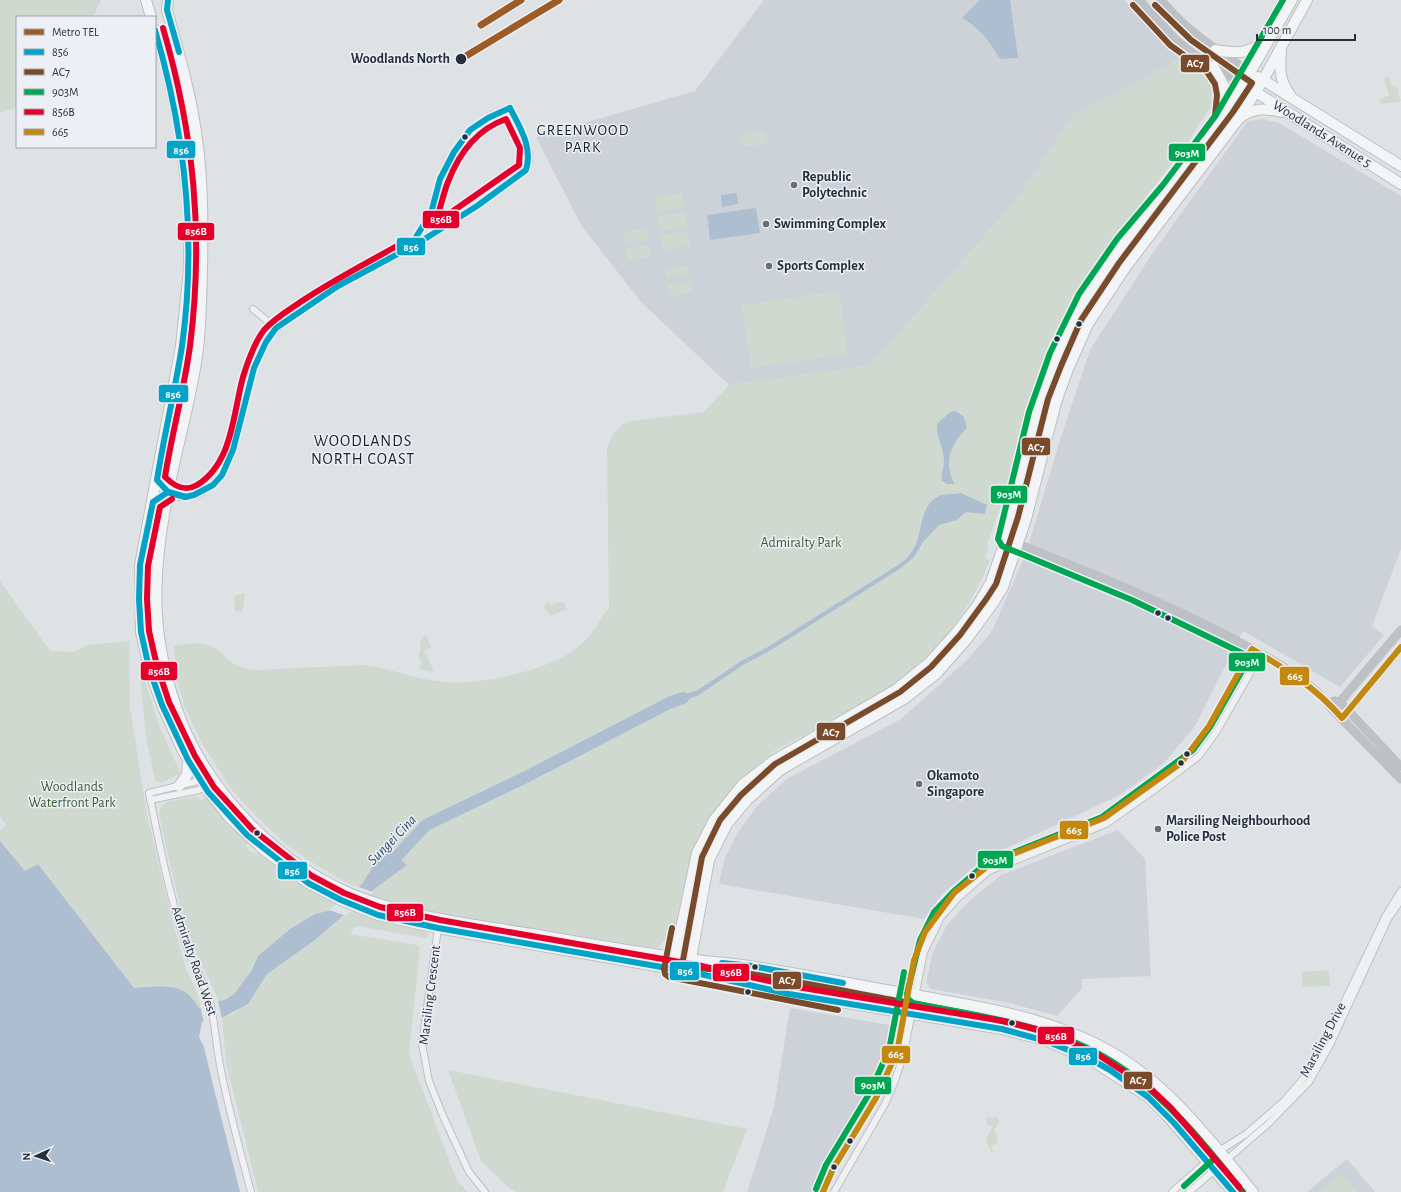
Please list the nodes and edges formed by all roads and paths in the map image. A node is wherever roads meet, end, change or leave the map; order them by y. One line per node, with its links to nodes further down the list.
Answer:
1 (146, 0): 7 (main road)
2 (168, 0): 27 (main road)
3 (1139, 0): 12 (street)
4 (1160, 0): 11 (street)
5 (1292, 0): 9 (main road)
6 (1308, 0): 10 (main road)
7 (151, 16)
8 (156, 33): 26 (main road)
9 (1272, 37): 11 (main road); 13 (main road)
10 (1282, 46): 14 (main road); 17 (main road)
11 (1215, 50): 13 (street)
12 (1213, 66): 15 (street); 20 (main road)
13 (1251, 73): 14 (main road, Woodlands Avenue 5); 15 (main road)
14 (1263, 80): 16 (main road); 17 (main road, Woodlands Avenue 5)
15 (1244, 85): 16 (main road, Woodlands Avenue 5); 20 (main road)
16 (1256, 92): 18 (main road, Woodlands Avenue 5); 19 (main road)
17 (1292, 99): 21 (main road, Woodlands Avenue 5)
18 (1291, 114): 19 (main road); 22 (main road, Woodlands Avenue 5)
19 (1240, 117): 32 (main road)
20 (1223, 118): 31 (main road)
21 (1401, 166)
22 (1401, 184)
23 (408, 249): 23 (street); 25 (street)
24 (253, 309): 25 (street)
25 (276, 328): 28 (street)
26 (157, 480): 27 (main road); 29 (main road)
27 (168, 492): 28 (main road); 29 (main road); 30 (main road)
28 (180, 495): 30 (main road)
29 (153, 502): 41 (main road)
30 (165, 508): 43 (main road)
31 (1006, 539): 32 (street); 52 (main road)
32 (1018, 544): 35 (street); 53 (main road)
33 (1401, 630): 38 (street)
34 (1401, 647): 40 (street)
35 (1252, 649): 36 (street); 48 (street)
36 (1261, 654): 37 (street); 48 (street)
37 (1325, 698): 38 (street); 39 (street)
38 (1340, 702): 39 (street); 40 (street)
39 (1333, 710): 40 (street)
40 (1345, 715): 42 (street); 44 (street)
41 (188, 760): 45 (main road); 46 (main road)
42 (1401, 767)
43 (211, 777): 45 (street, Admiralty Road West); 45 (street, Admiralty Road West); 52 (main road)
44 (1401, 780)
45 (202, 783): 46 (street, Admiralty Road West); 47 (street, Admiralty Road West); 51 (main road)
46 (178, 786): 47 (street, Admiralty Road West)
47 (150, 800): 62 (street, Admiralty Road West)
48 (1019, 855): 56 (street)
49 (1401, 891): 58 (street, Marsiling Drive)
50 (1401, 900): 59 (street, Marsiling Drive)
51 (438, 928): 54 (main road); 63 (street, Marsiling Crescent)
52 (674, 957): 53 (main road); 54 (main road)
53 (691, 959): 55 (main road); 56 (main road)
54 (672, 970): 55 (main road)
55 (689, 972): 57 (main road)
56 (912, 995): 57 (street); 58 (main road)
57 (908, 1013): 60 (main road); 64 (street); 65 (street)
58 (1220, 1151): 59 (main road); 60 (street, Marsiling Drive)
59 (1226, 1159): 61 (street, Marsiling Drive); 69 (main road)
60 (1207, 1162): 61 (main road); 66 (street, Marsiling Drive)
61 (1215, 1170): 67 (street, Marsiling Drive); 68 (main road)
62 (251, 1192)
63 (485, 1192)
64 (823, 1192)
65 (834, 1192)
66 (1172, 1192)
67 (1189, 1192)
68 (1234, 1192)
69 (1253, 1192)

